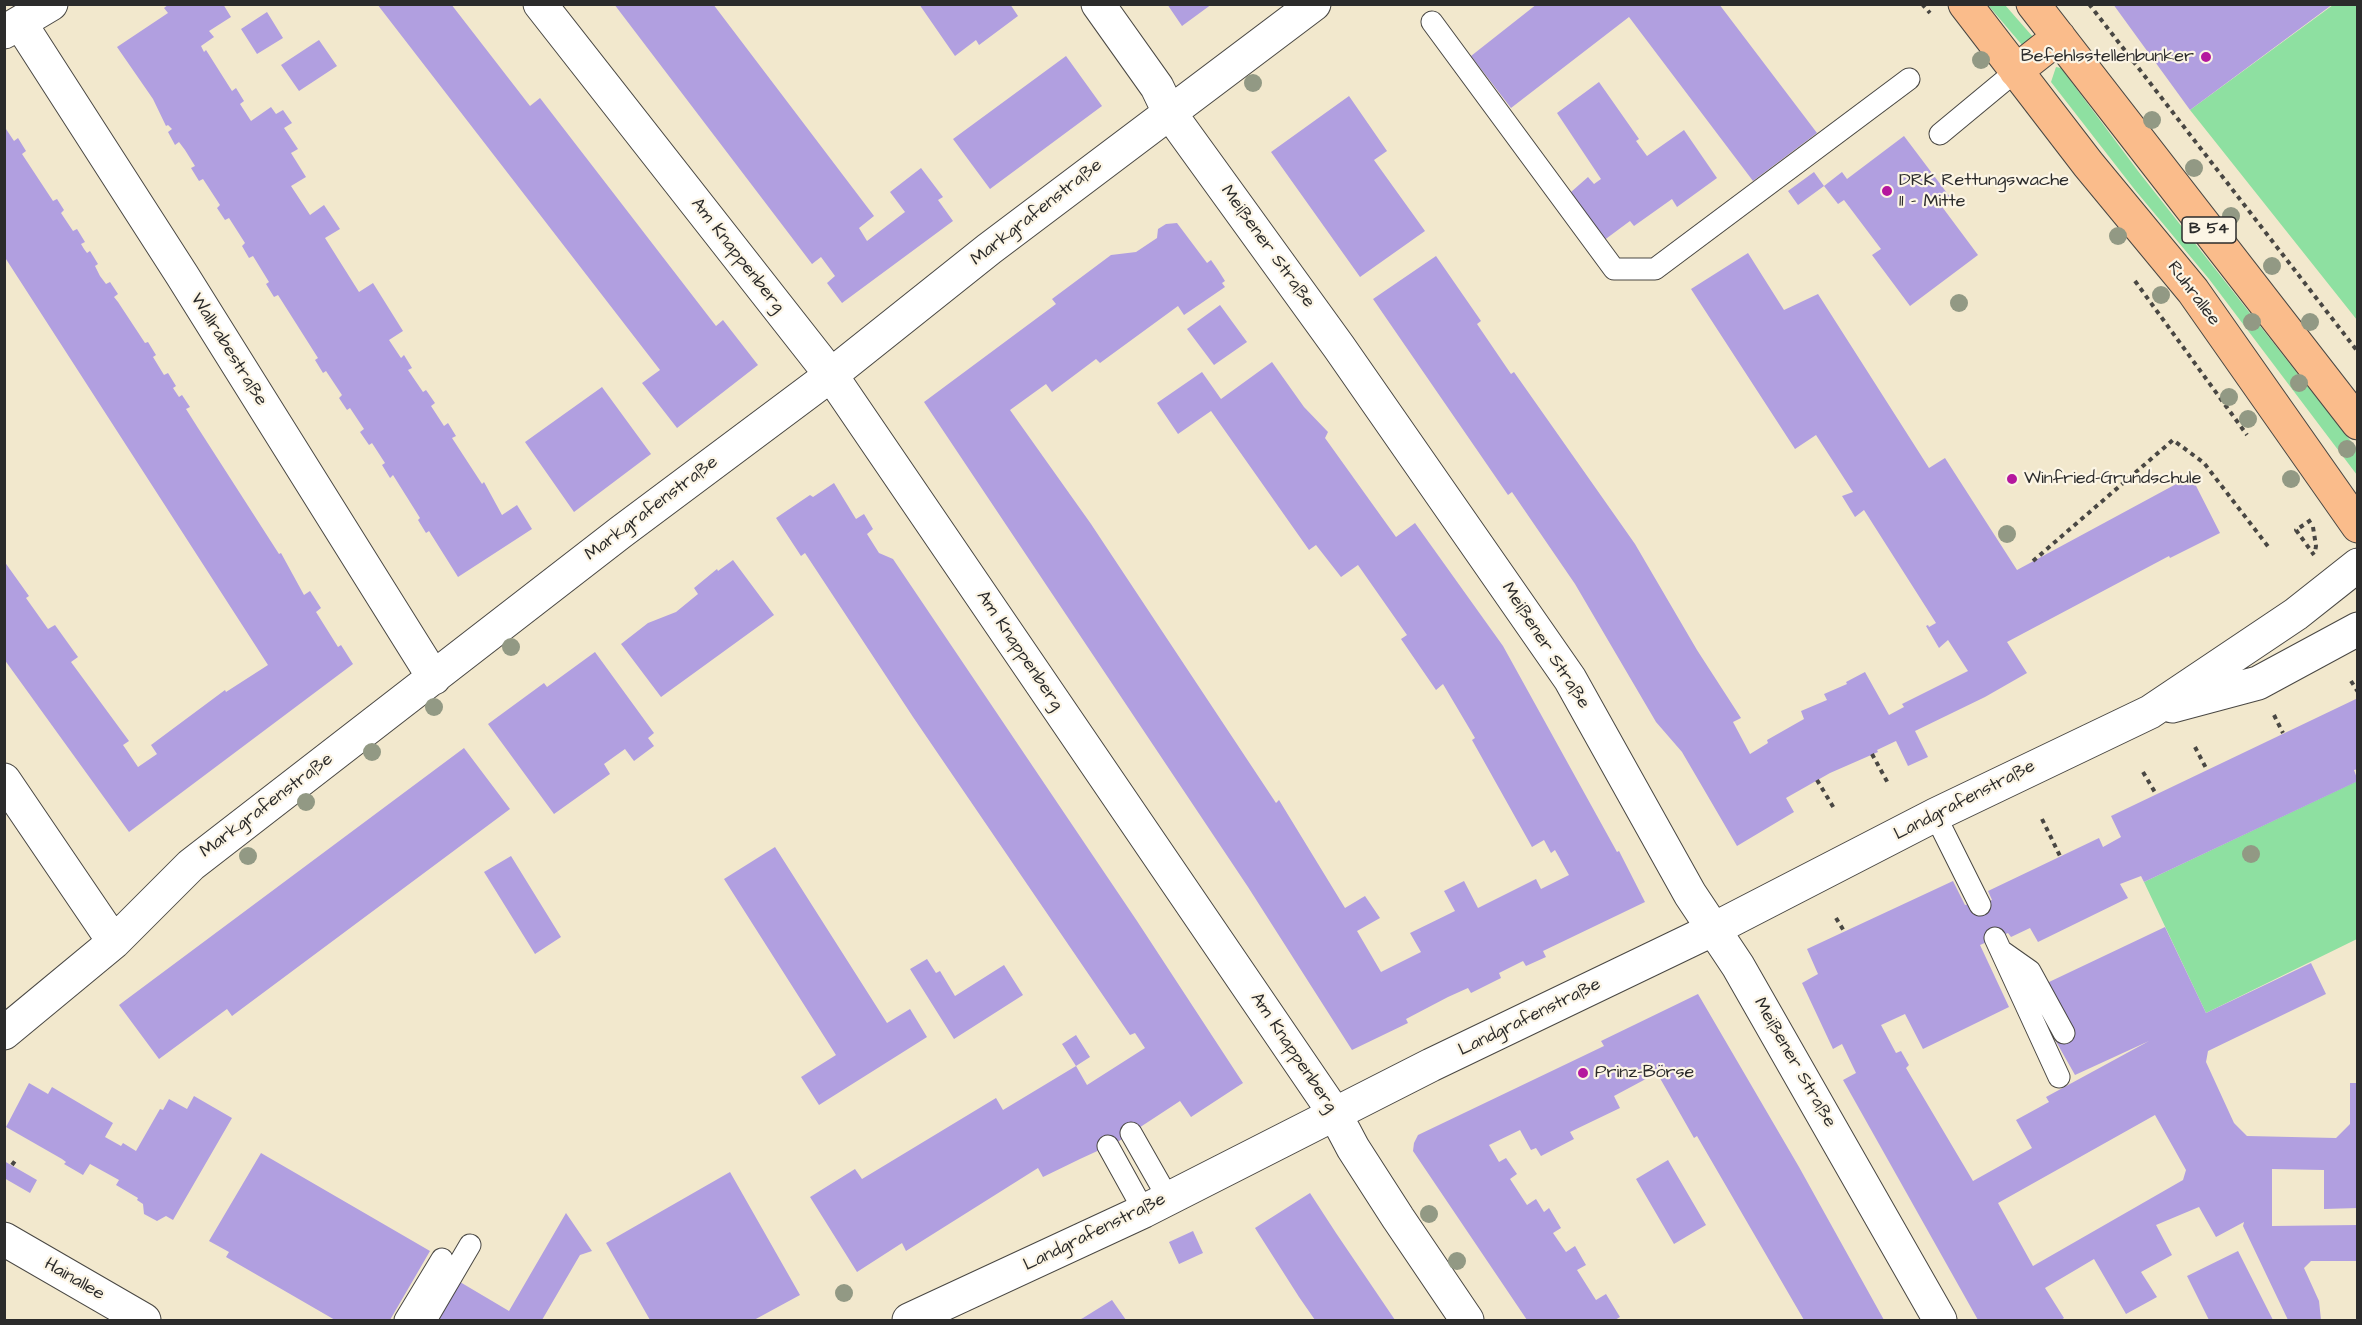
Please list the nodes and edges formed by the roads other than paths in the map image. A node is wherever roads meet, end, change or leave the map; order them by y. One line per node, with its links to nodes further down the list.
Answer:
1 (51, 4): 8 (street)
2 (540, 4): 14 (street, Am Knappenberg)
3 (1098, 4): 12 (street, Meißener Straße)
4 (1314, 4): 12 (street, Markgrafenstraße)
5 (1965, 4): 10 (main road, Ruhrallee / B 54)
6 (2033, 4): 9 (main road, B 54)
7 (1432, 22): 11 (lane)
8 (12, 28): 19 (street, Wallrabestraße)
9 (2059, 37): 10 (main road); 15 (main road, B 54)
10 (2016, 71): 13 (lane); 16 (main road, Ruhrallee / B 54)
11 (1909, 79)
12 (1168, 112): 14 (street, Markgrafenstraße); 24 (street, Meißener Straße)
13 (1940, 134)
14 (831, 375): 19 (street, Markgrafenstraße); 29 (street, Am Knappenberg)
15 (2358, 423)
16 (2358, 526)
17 (2358, 565): 20 (street, Landgrafenstraße)
18 (2358, 629): 20 (street, Landgrafenstraße)
19 (434, 678): 25 (street, Markgrafenstraße)
20 (2150, 712): 22 (street, Landgrafenstraße)
21 (4, 780): 25 (street)
22 (1935, 815): 23 (lane); 24 (street, Landgrafenstraße)
23 (1980, 904)
24 (1714, 929): 29 (street, Landgrafenstraße); 41 (street, Meißener Straße)
25 (114, 942): 26 (street, Markgrafenstraße)
26 (4, 1033)
27 (2064, 1033): 28 (lane)
28 (2060, 1077)
29 (1335, 1114): 32 (street, Landgrafenstraße); 40 (street, Am Knappenberg)
30 (1131, 1133): 32 (lane)
31 (1108, 1146): 32 (lane)
32 (1156, 1204): 39 (street, Landgrafenstraße)
33 (4, 1239): 36 (street, Hainallee)
34 (470, 1245): 38 (lane)
35 (442, 1259): 37 (lane)
36 (144, 1320)
37 (405, 1320)
38 (426, 1320)
39 (909, 1320)
40 (1467, 1320)
41 (1940, 1320)

